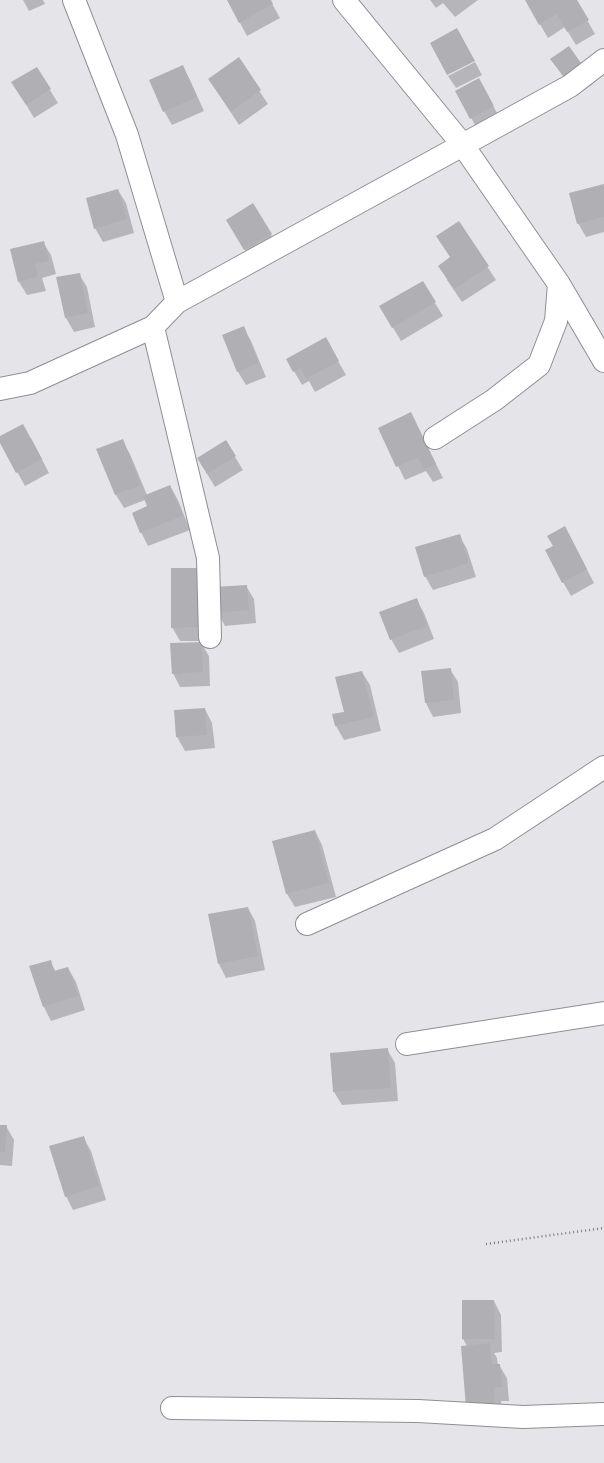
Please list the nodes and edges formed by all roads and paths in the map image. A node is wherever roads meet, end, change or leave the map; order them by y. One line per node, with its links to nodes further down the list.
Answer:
1 (74, 0): 6 (street)
2 (344, 0): 4 (street)
3 (604, 60): 4 (street)
4 (462, 144): 5 (street); 6 (street)
5 (559, 284): 8 (street); 10 (street)
6 (177, 302): 7 (street)
7 (153, 327): 9 (street); 11 (street)
8 (604, 361)
9 (0, 389)
10 (435, 438)
11 (210, 636)
12 (604, 768): 13 (street)
13 (307, 924)
14 (604, 1013): 15 (street)
15 (407, 1044)
16 (604, 1228): 17 (path)
17 (486, 1244)
18 (172, 1408): 19 (street)
19 (604, 1414)

